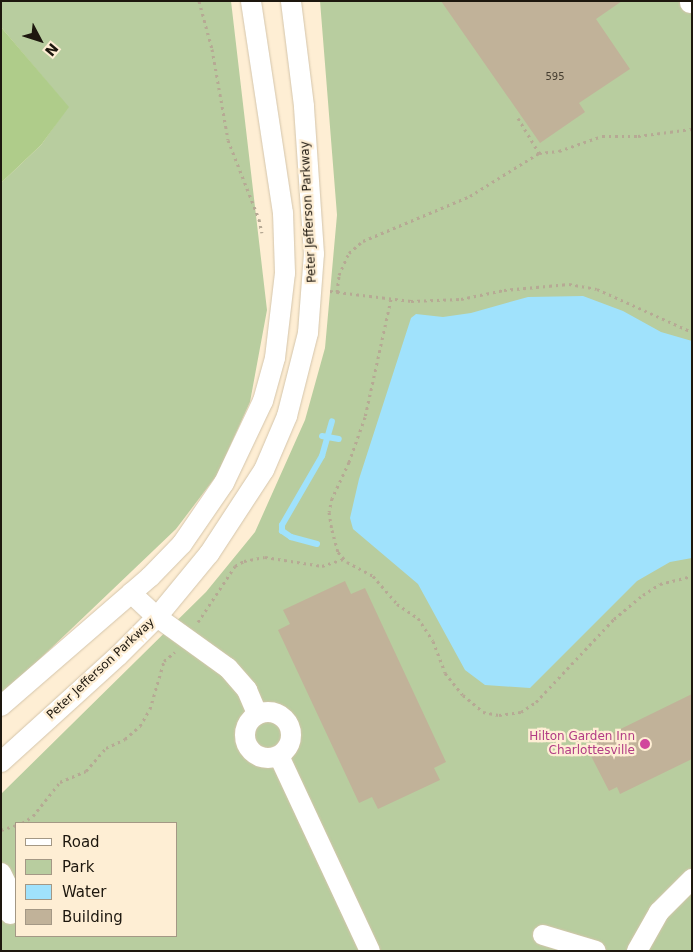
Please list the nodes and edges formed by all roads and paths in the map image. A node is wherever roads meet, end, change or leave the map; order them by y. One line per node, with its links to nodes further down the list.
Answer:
1 (199, 1): 7 (path)
2 (252, 1): 14 (street, Peter Jefferson Parkway)
3 (291, 1): 8 (street, Peter Jefferson Parkway)
4 (518, 118): 6 (path)
5 (692, 129): 6 (path)
6 (538, 153): 9 (path)
7 (262, 236)
8 (313, 289): 9 (path); 15 (street, Peter Jefferson Parkway)
9 (337, 292): 10 (path)
10 (392, 299): 11 (path); 12 (path)
11 (692, 332)
12 (344, 559): 13 (path); 16 (path)
13 (692, 576)
14 (131, 593): 15 (street); 17 (street, Peter Jefferson Parkway)
15 (157, 617): 16 (street); 20 (street, Peter Jefferson Parkway)
16 (187, 637): 18 (street); 21 (path)
17 (1, 706)
18 (257, 714): 19 (street); 19 (street)
19 (279, 756): 28 (street)
20 (1, 762)
21 (24, 822)
22 (15, 826): 23 (path)
23 (1, 830)
24 (1, 873): 26 (street)
25 (692, 879): 30 (street)
26 (10, 914)
27 (543, 935): 29 (street)
28 (370, 951)
29 (596, 951)
30 (636, 951)

